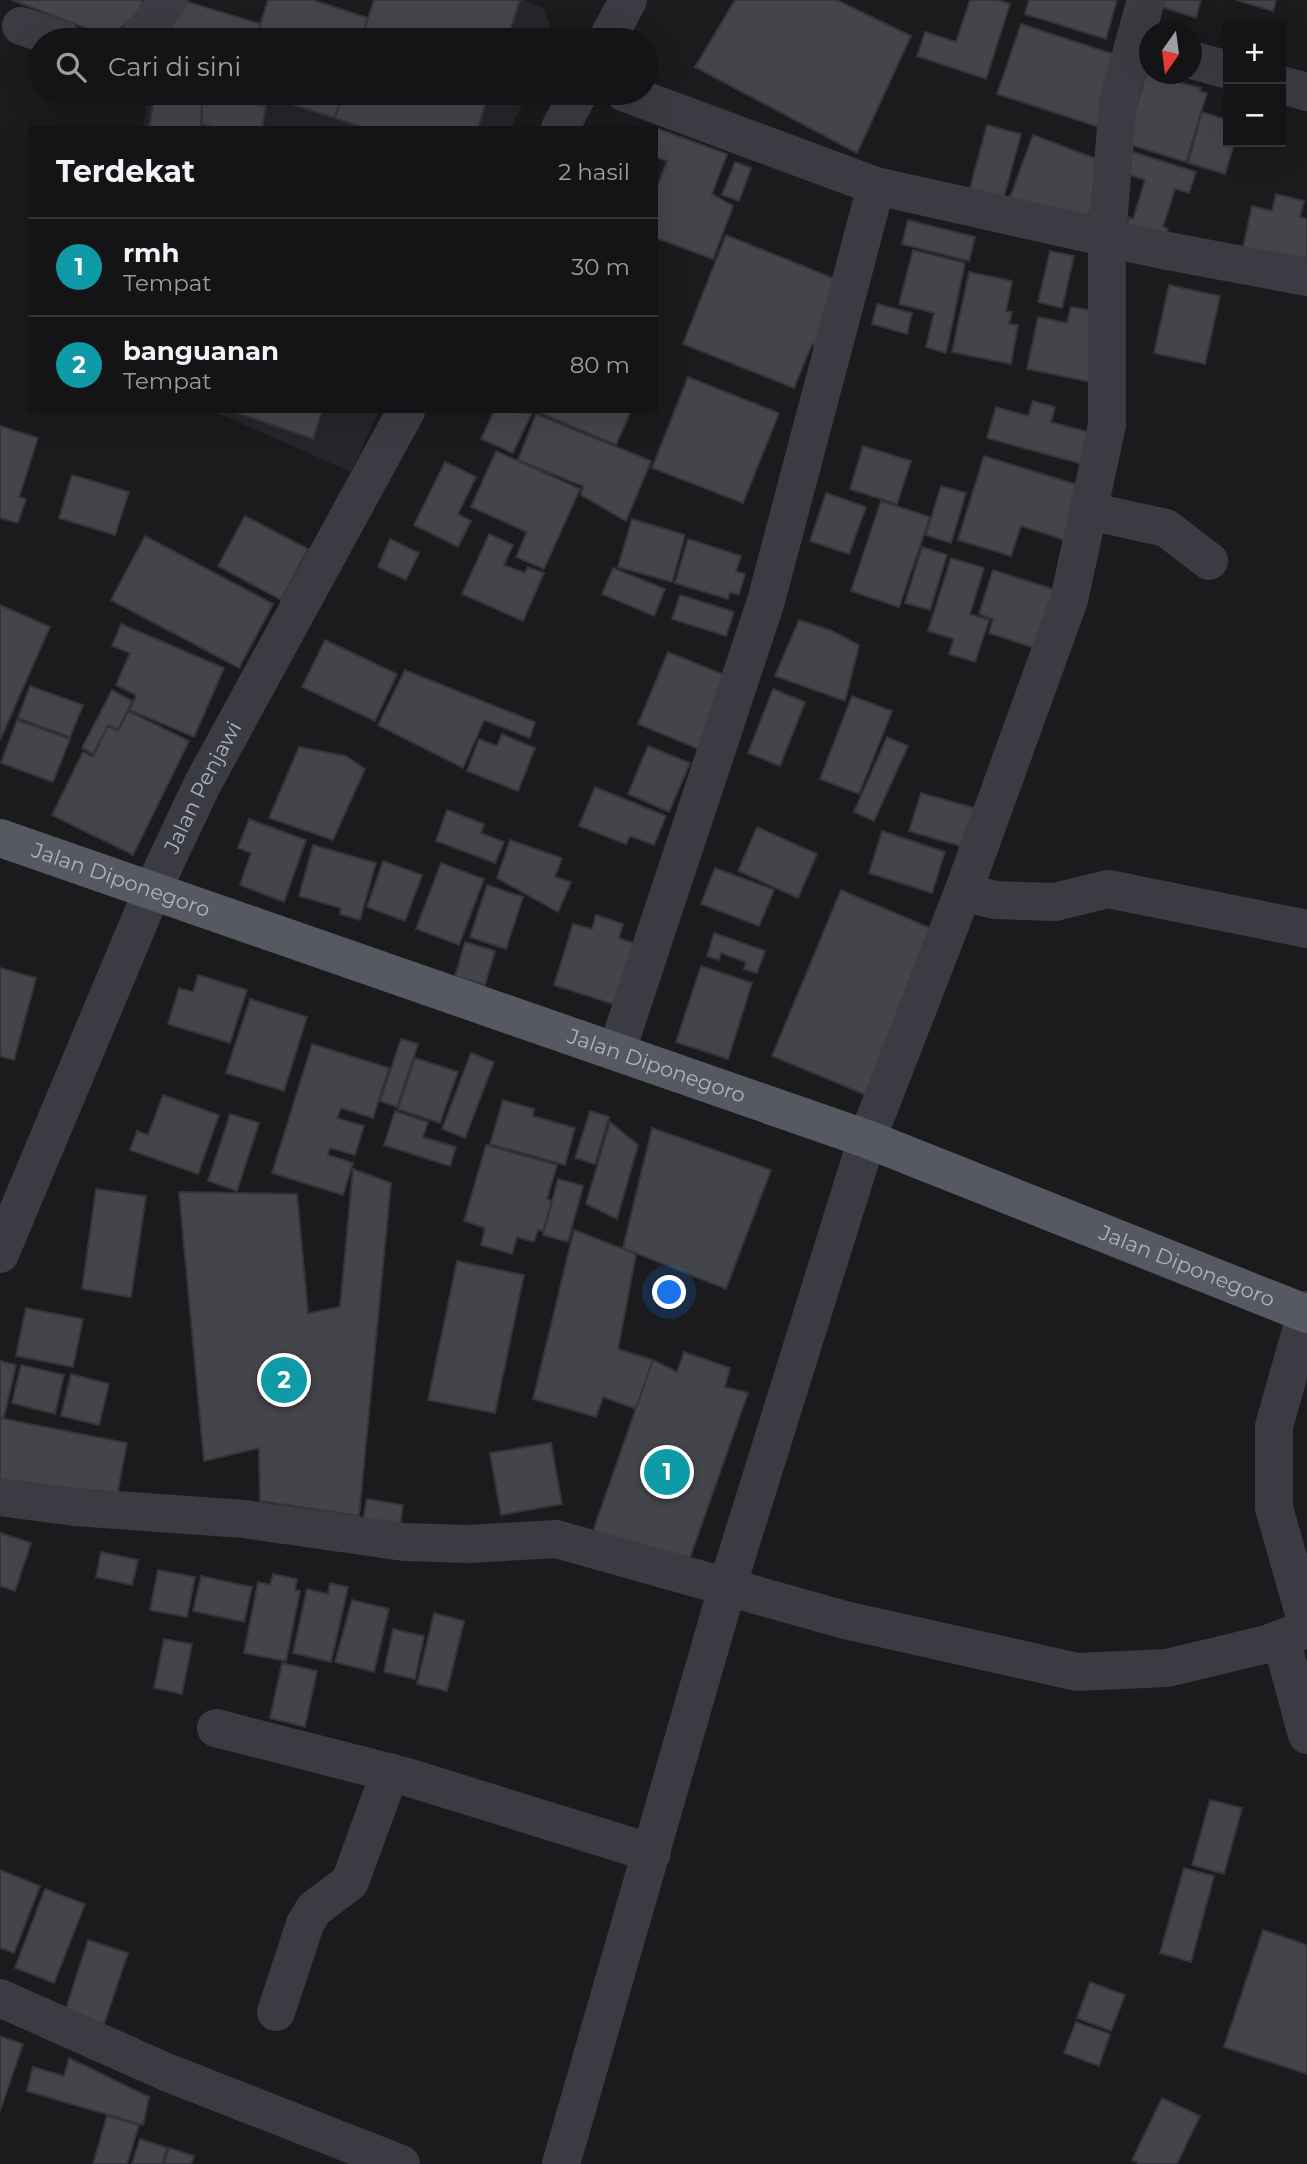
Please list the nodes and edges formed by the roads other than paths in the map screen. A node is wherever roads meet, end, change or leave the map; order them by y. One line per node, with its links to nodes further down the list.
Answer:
1 (169, 0): 6 (street)
2 (1146, 0): 3 (street)
3 (1144, 21)
4 (21, 26): 5 (street)
5 (28, 28)
6 (147, 28)
7 (1139, 52): 16 (street)
8 (1202, 63): 9 (street)
9 (1223, 69)
10 (1286, 86): 11 (street)
11 (1307, 92)
12 (572, 105): 14 (street)
13 (657, 105): 15 (street)
14 (561, 126)
15 (876, 186): 16 (street); 25 (street)
16 (1107, 238): 17 (street); 19 (street)
17 (1307, 277)
18 (405, 413): 22 (street, Jalan Penjawi)
19 (1089, 510): 20 (street); 23 (street)
20 (1209, 561)
21 (0, 838): 22 (main road, Jalan Diponegoro)
22 (153, 889): 25 (main road, Jalan Diponegoro); 27 (street, Jalan Penjawi)
23 (963, 892): 24 (street); 26 (street)
24 (1307, 929)
25 (617, 1050): 26 (main road, Jalan Diponegoro)
26 (867, 1139): 28 (main road, Jalan Diponegoro); 30 (street)
27 (0, 1254)
28 (1307, 1312): 31 (street)
29 (0, 1497): 30 (street)
30 (729, 1586): 31 (street); 35 (street)
31 (1298, 1630): 33 (street)
32 (216, 1728): 34 (street)
33 (1307, 1735)
34 (390, 1772): 35 (street); 37 (street)
35 (652, 1853): 39 (street)
36 (0, 1998): 38 (street)
37 (276, 2012)
38 (401, 2164)
39 (561, 2164)

